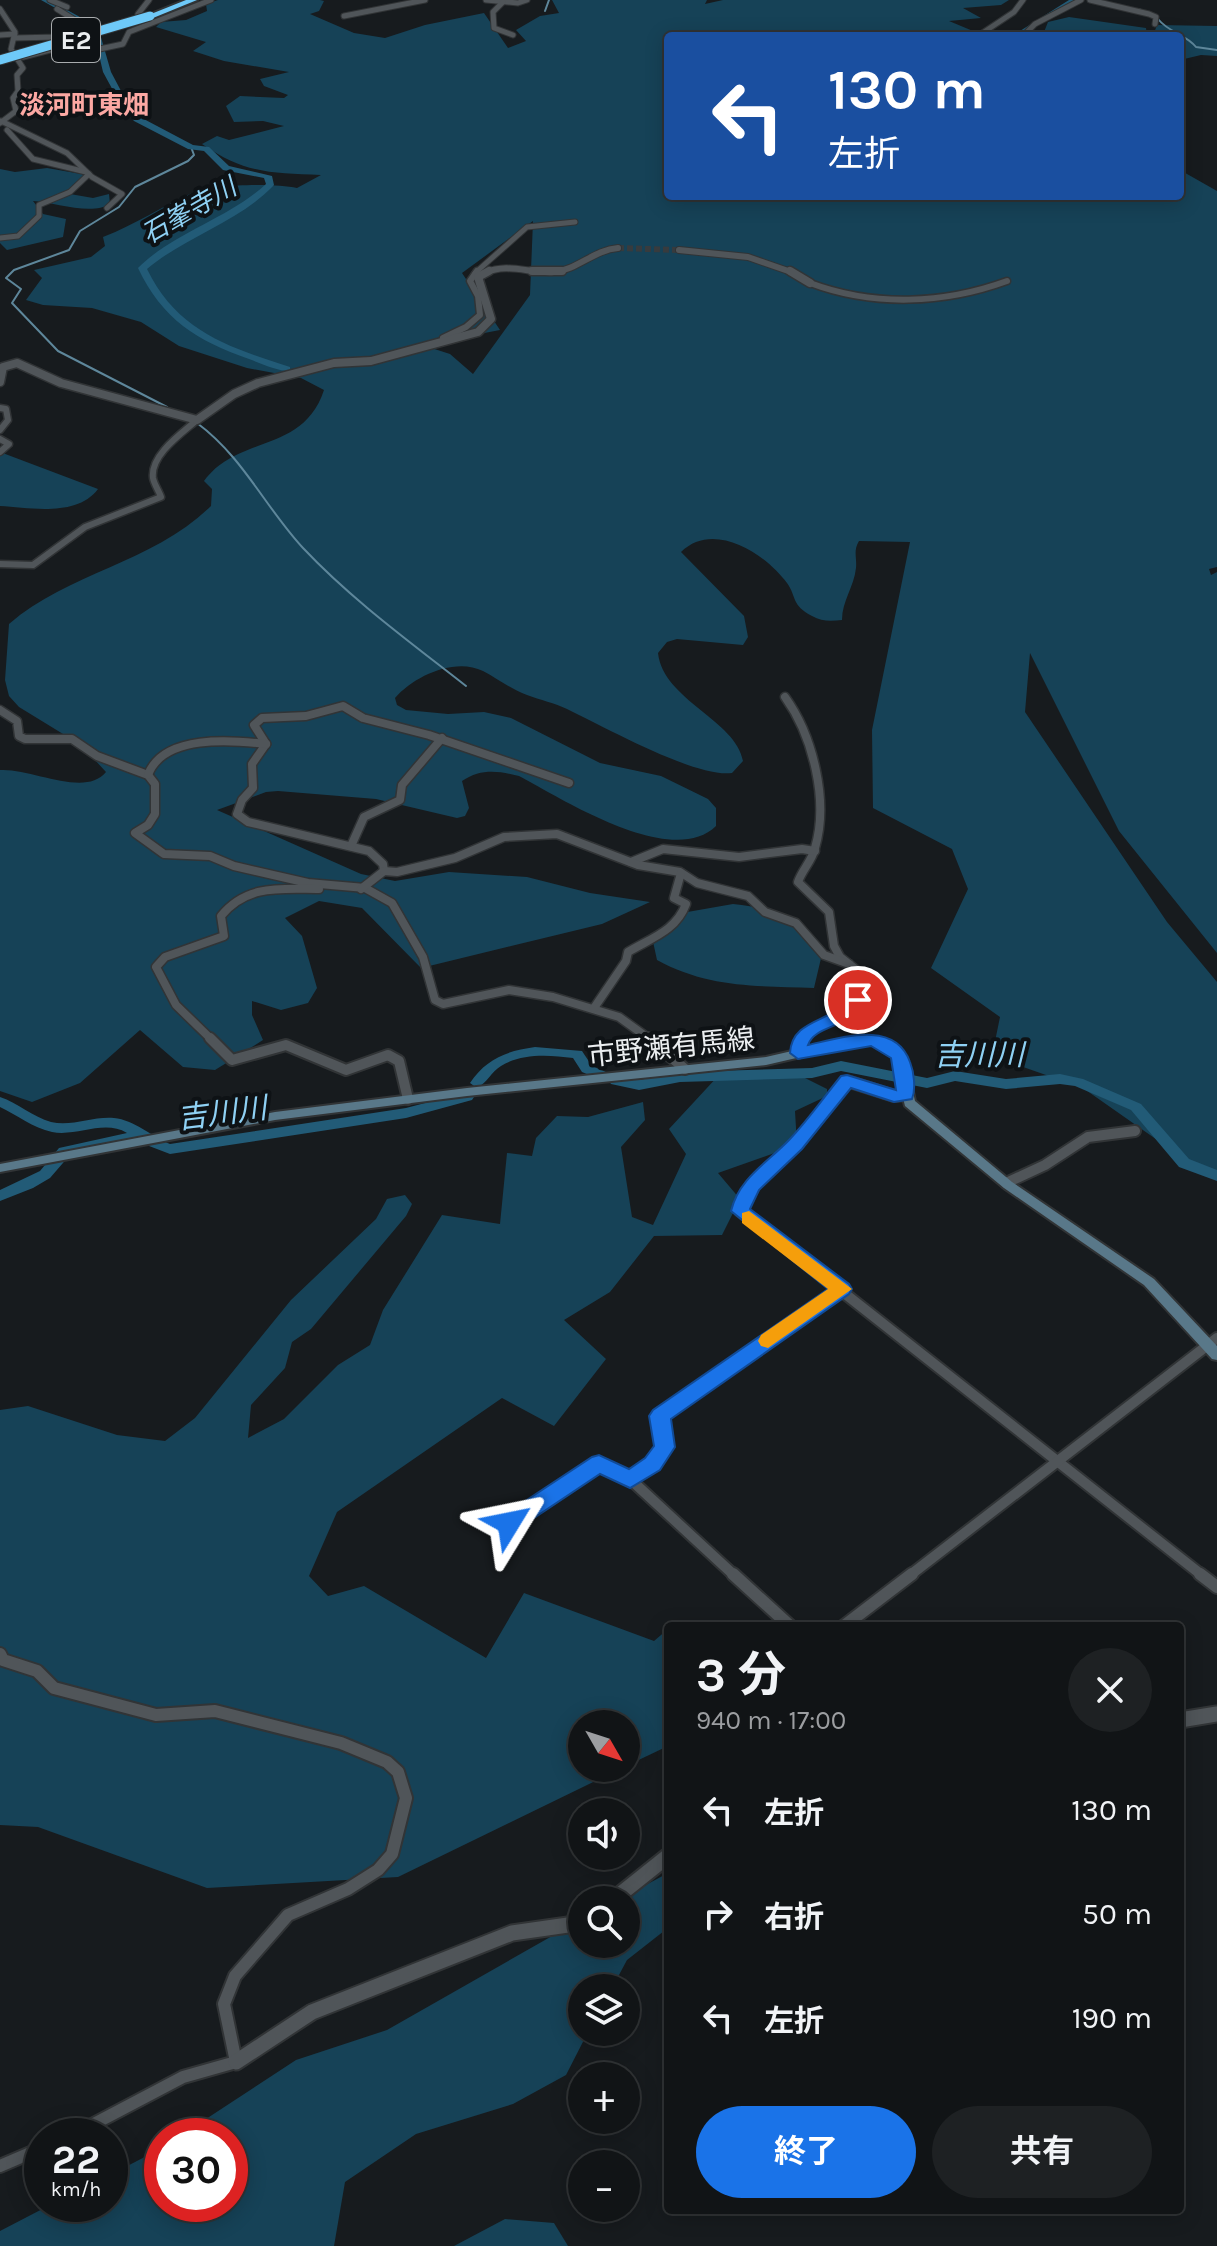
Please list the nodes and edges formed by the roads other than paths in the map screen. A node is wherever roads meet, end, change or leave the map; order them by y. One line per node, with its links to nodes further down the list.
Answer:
1 (50, 0): 15 (street)
2 (146, 0): 17 (street)
3 (184, 0): 17 (highway, E2)
4 (193, 0): 17 (highway, E2)
5 (211, 0): 17 (street)
6 (425, 0): 16 (street)
7 (486, 0): 12 (street)
8 (527, 0): 12 (street)
9 (1023, 0): 20 (street)
10 (1081, 0): 21 (street)
11 (1094, 0): 18 (street)
12 (503, 2): 23 (street)
13 (0, 9): 24 (street)
14 (57, 9): 15 (street)
15 (65, 12): 19 (street)
16 (344, 16)
17 (148, 18): 25 (street); 27 (highway, E2, bridge)
18 (1155, 24)
19 (90, 29): 24 (street); 25 (street)
20 (984, 32)
21 (1028, 32)
22 (0, 35): 24 (street)
23 (513, 35)
24 (14, 36): 26 (street)
25 (93, 39): 26 (street)
26 (15, 59): 27 (street); 28 (street)
27 (0, 60)
28 (0, 123): 29 (street); 29 (street)
29 (88, 173): 30 (street); 32 (street)
30 (107, 208)
31 (575, 222): 37 (street)
32 (0, 238)
33 (618, 248): 37 (street)
34 (679, 250): 36 (street)
35 (1007, 281): 36 (street)
36 (810, 283)
37 (428, 345): 40 (street)
38 (0, 382): 40 (street)
39 (0, 408): 41 (street)
40 (197, 420): 44 (street)
41 (0, 430)
42 (0, 439): 43 (street)
43 (0, 452)
44 (0, 564)
45 (785, 697): 52 (street)
46 (0, 710): 49 (street)
47 (442, 738): 48 (street); 50 (street); 51 (street)
48 (266, 744): 49 (street); 51 (street)
49 (148, 775): 56 (street)
50 (569, 783)
51 (351, 846): 54 (street)
52 (815, 851): 53 (street); 57 (street)
53 (631, 862): 54 (street); 55 (street)
54 (384, 871): 56 (street)
55 (681, 873): 57 (street); 58 (street)
56 (365, 888): 58 (street); 62 (street)
57 (849, 964): 59 (street)
58 (594, 1008): 60 (street)
59 (798, 1053): 60 (main road, 市野瀬有馬線); 61 (main road, 市野瀬有馬線)
60 (685, 1069): 62 (main road, 市野瀬有馬線)
61 (905, 1093): 65 (main road); 66 (street)
62 (408, 1099): 64 (main road, 市野瀬有馬線)
63 (1135, 1131): 65 (street)
64 (0, 1168)
65 (1006, 1183): 67 (main road)
66 (842, 1289): 69 (street); 70 (street)
67 (1212, 1341): 68 (main road); 69 (street)
68 (1217, 1355)
69 (1059, 1459): 72 (street); 74 (street)
70 (630, 1479): 71 (street); 73 (street)
71 (509, 1523)
72 (1217, 1587)
73 (786, 1622)
74 (849, 1622)
75 (0, 1654): 81 (street)
76 (1217, 1714): 77 (street)
77 (1184, 1719)
78 (664, 1859): 79 (street)
79 (630, 1886)
80 (568, 1925): 81 (street)
81 (236, 2062): 82 (street)
82 (105, 2118)
83 (24, 2156): 84 (street)
84 (0, 2166)

